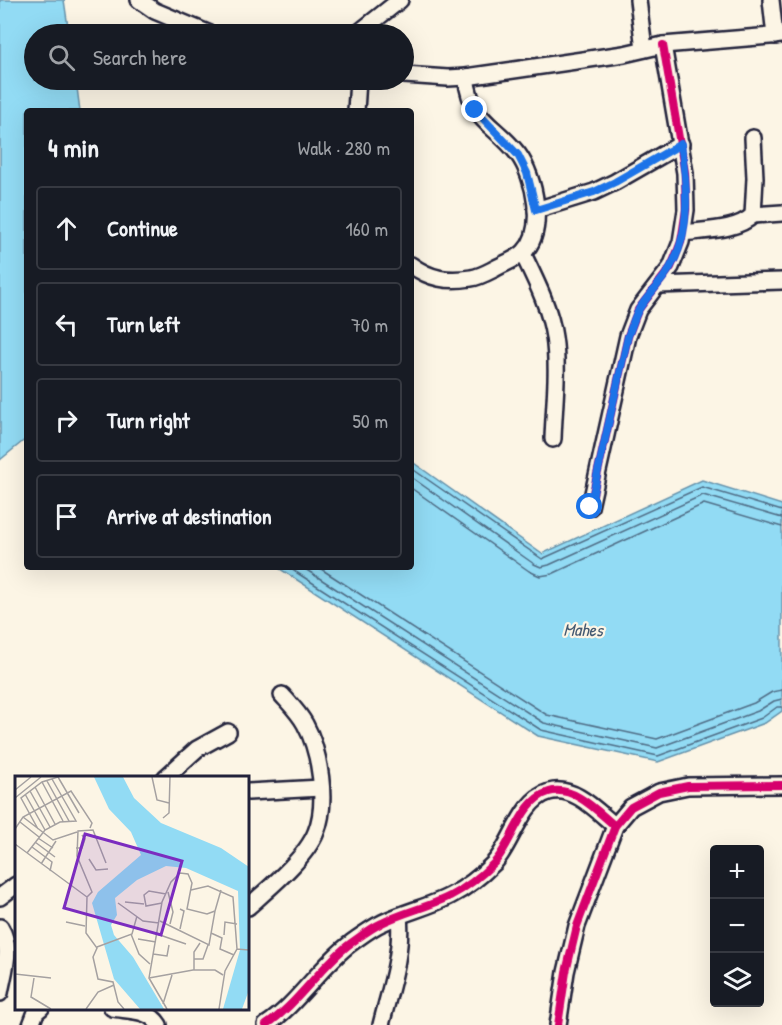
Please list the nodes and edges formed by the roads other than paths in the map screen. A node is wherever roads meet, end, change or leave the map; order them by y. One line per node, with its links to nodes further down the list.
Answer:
1 (139, 0): 5 (street)
2 (400, 0): 7 (street)
3 (638, 0): 10 (street)
4 (771, 0): 8 (street)
5 (157, 5): 6 (street)
6 (192, 24)
7 (370, 24)
8 (778, 36): 9 (street)
9 (663, 45): 10 (street); 16 (street)
10 (644, 49): 12 (street)
11 (414, 76): 12 (street)
12 (466, 77): 17 (street)
13 (357, 90): 14 (street)
14 (356, 108)
15 (753, 138): 19 (street)
16 (681, 144): 17 (street); 20 (street)
17 (536, 210): 21 (street)
18 (782, 213): 19 (street)
19 (753, 215): 20 (street)
20 (683, 233): 24 (street)
21 (523, 254): 22 (street); 25 (street)
22 (414, 267)
23 (782, 281): 24 (street)
24 (658, 285): 26 (street)
25 (554, 439)
26 (590, 507)
27 (282, 695): 31 (street)
28 (228, 732): 29 (street)
29 (166, 776)
30 (782, 785): 33 (street)
31 (321, 788): 32 (street); 36 (street)
32 (249, 792)
33 (615, 826): 37 (street); 46 (street)
34 (15, 886): 35 (street)
35 (0, 897)
36 (249, 906)
37 (399, 916): 44 (street); 45 (street)
38 (0, 927): 39 (street)
39 (0, 993)
40 (38, 1010): 42 (street)
41 (126, 1010): 43 (street)
42 (31, 1025)
43 (159, 1025)
44 (266, 1025)
45 (381, 1025)
46 (558, 1025)

